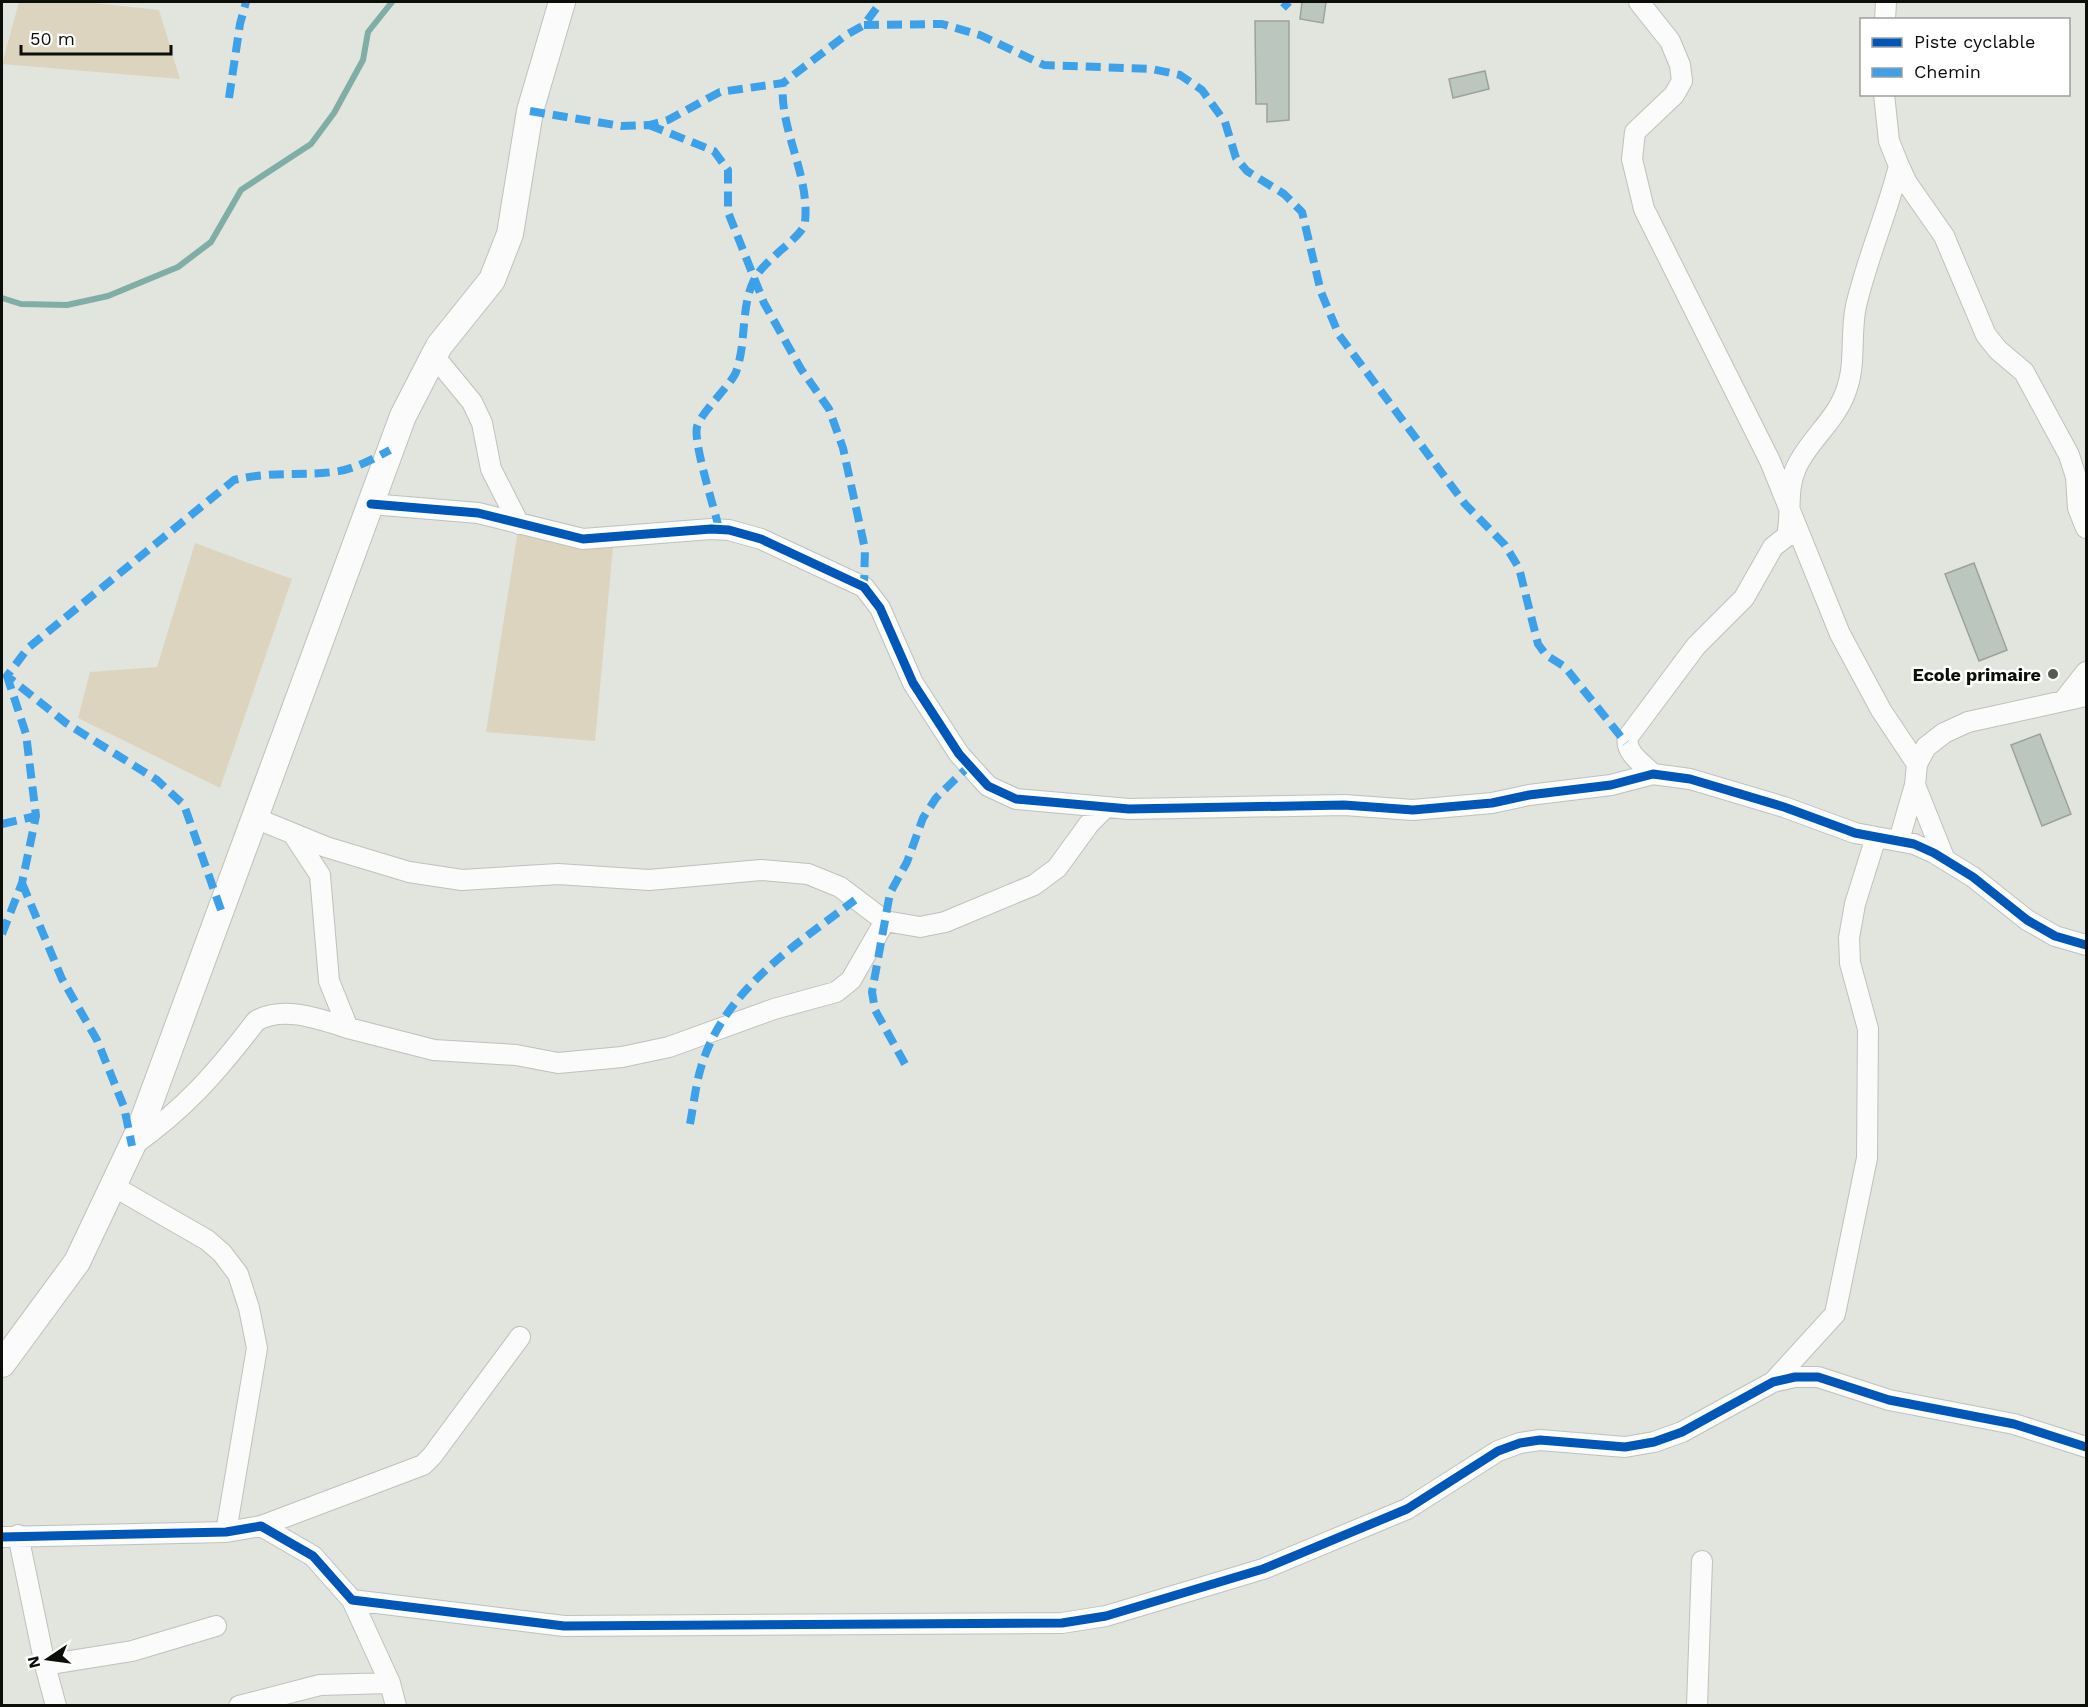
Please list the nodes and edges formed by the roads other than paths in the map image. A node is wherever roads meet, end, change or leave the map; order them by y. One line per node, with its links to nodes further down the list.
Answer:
1 (562, 2): 7 (street)
2 (1639, 2): 9 (street)
3 (1886, 2): 4 (street)
4 (1885, 18)
5 (1884, 96): 6 (street)
6 (1899, 166): 9 (street); 11 (street)
7 (435, 356): 8 (street); 10 (street)
8 (371, 504): 10 (street); 19 (street)
9 (1788, 506): 15 (street); 16 (street)
10 (519, 524): 18 (street)
11 (2086, 528)
12 (2086, 672): 14 (street)
13 (2086, 696): 14 (street)
14 (2064, 700): 15 (street)
15 (1917, 764): 17 (street)
16 (1653, 774): 18 (street); 21 (street)
17 (1915, 785): 22 (street); 23 (street)
18 (1106, 807): 24 (street)
19 (255, 818): 20 (street); 27 (street)
20 (293, 834): 24 (street); 26 (street)
21 (1876, 837): 22 (street); 31 (street)
22 (1899, 840): 23 (street)
23 (1946, 860): 25 (street)
24 (885, 921): 26 (street)
25 (2086, 945)
26 (348, 1028): 27 (street)
27 (132, 1146): 28 (street)
28 (113, 1186): 30 (street); 34 (street)
29 (519, 1337): 33 (street)
30 (2, 1364)
31 (1773, 1383): 32 (street); 37 (street)
32 (2086, 1447)
33 (261, 1526): 34 (street); 37 (street)
34 (226, 1532): 35 (street)
35 (10, 1536): 39 (street)
36 (1702, 1561): 44 (street)
37 (352, 1600): 40 (street)
38 (216, 1626): 39 (street)
39 (45, 1665): 41 (street)
40 (390, 1683): 42 (street); 43 (street)
41 (56, 1706)
42 (239, 1706)
43 (396, 1706)
44 (1697, 1706)

